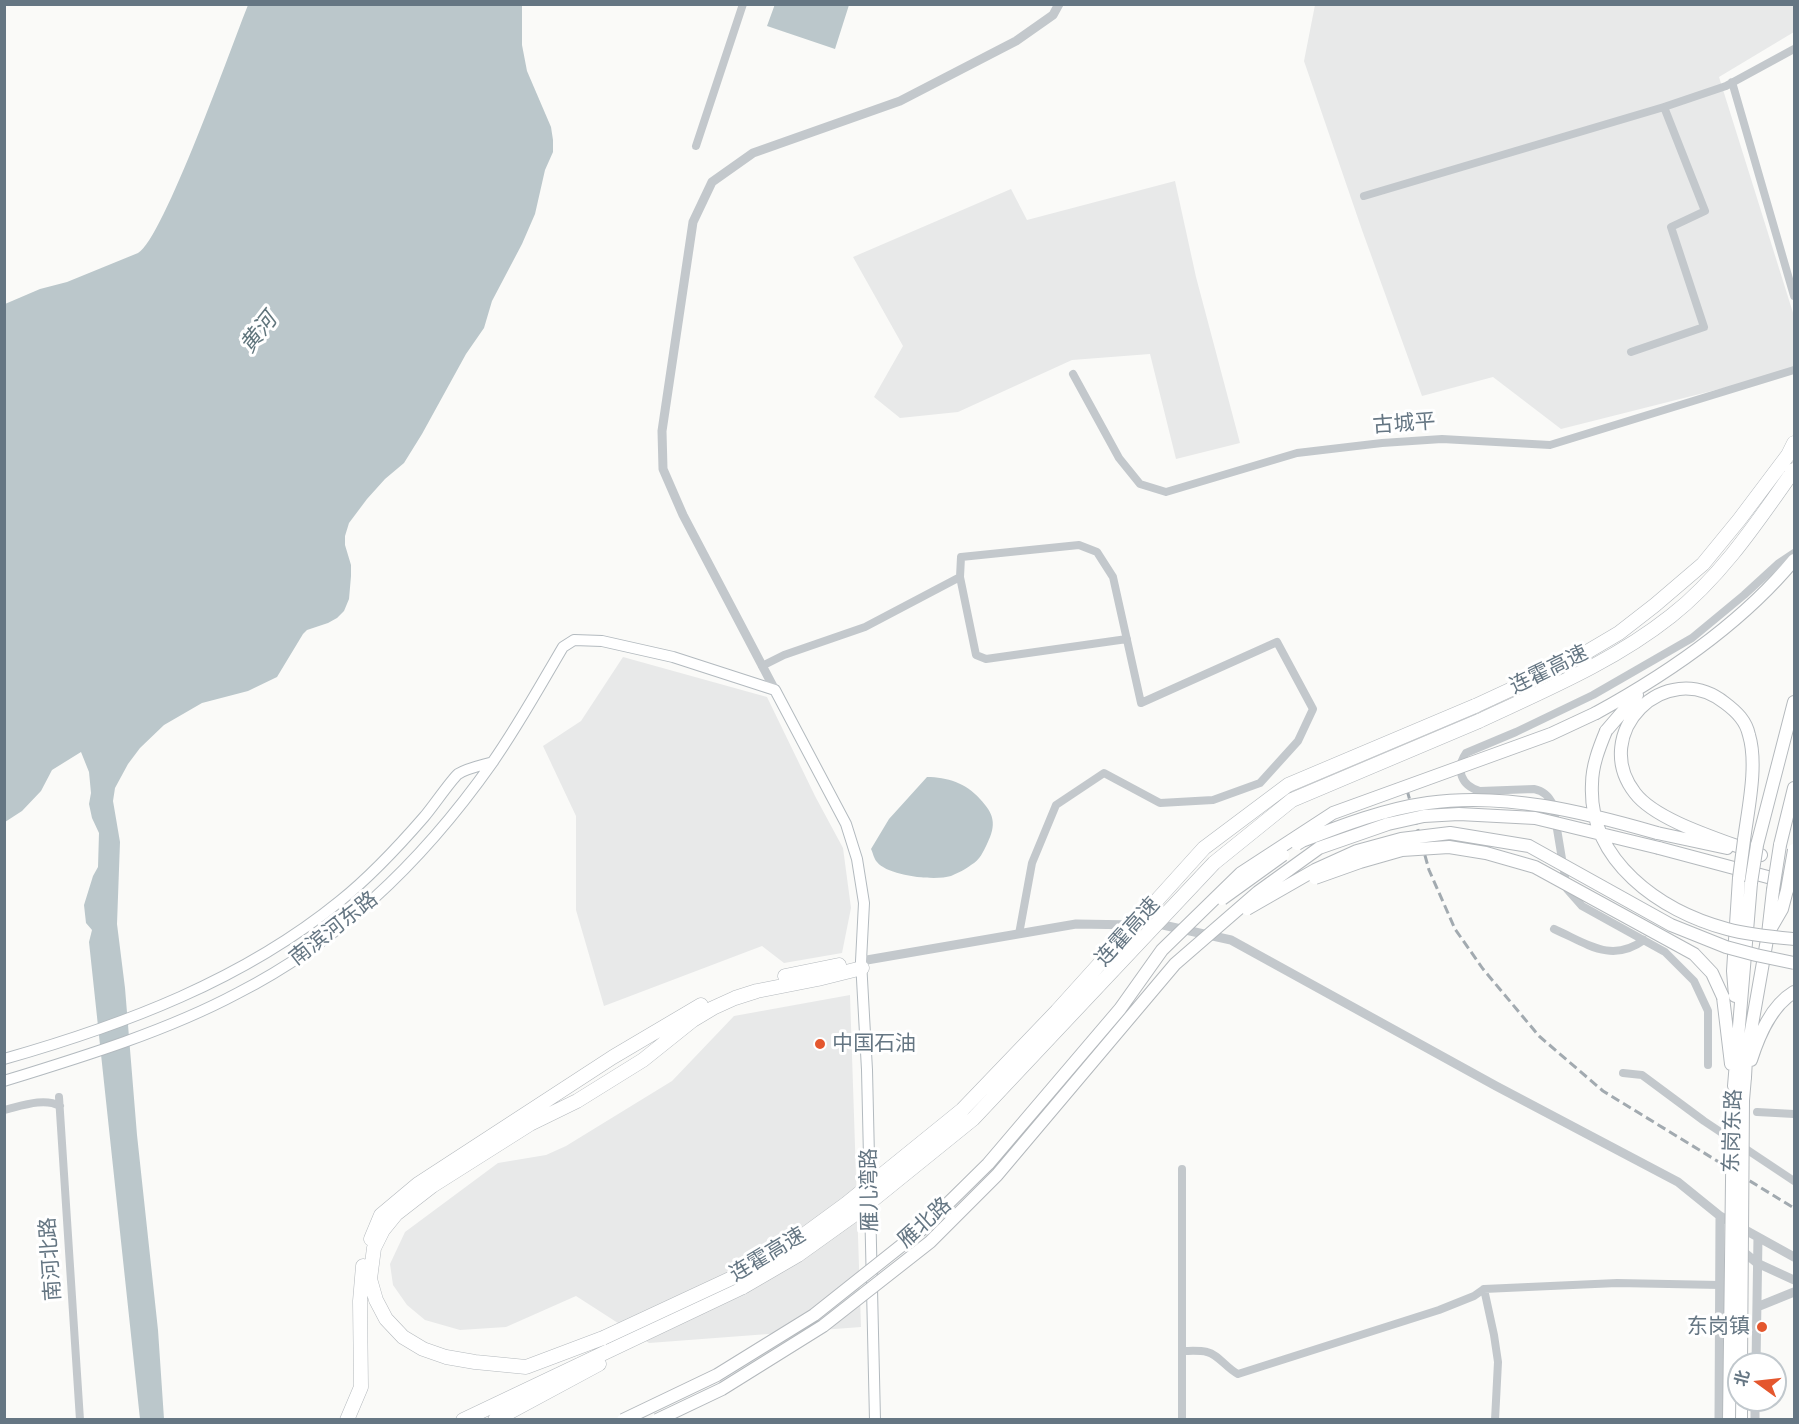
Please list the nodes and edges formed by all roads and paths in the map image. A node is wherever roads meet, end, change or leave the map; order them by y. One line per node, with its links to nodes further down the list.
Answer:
1 (743, 4): 6 (street)
2 (1059, 4): 18 (street)
3 (1794, 49): 4 (street)
4 (1732, 82): 5 (street); 8 (street)
5 (1664, 106): 7 (street); 9 (street)
6 (696, 146)
7 (1364, 196)
8 (1794, 296)
9 (1630, 352)
10 (1794, 370): 11 (street, 古城平)
11 (1074, 374)
12 (1794, 443): 63 (highway, 连霍高速, bridge)
13 (1794, 470): 63 (highway, 连霍高速, bridge)
14 (1794, 553): 34 (street)
15 (1794, 560): 19 (main road)
16 (960, 577): 17 (street); 17 (street); 18 (street)
17 (1127, 639): 31 (street)
18 (762, 666): 20 (street)
19 (1644, 687): 28 (main road, bridge); 33 (main road, bridge)
20 (775, 690): 22 (main road, 南滨河东路); 36 (main road, 雁儿湾路)
21 (1794, 702): 24 (main road, 东岗东路)
22 (493, 762): 39 (main road, 南滨河东路); 43 (main road, 南滨河东路)
23 (1794, 788): 32 (main road, 东岗东路, bridge)
24 (1759, 850): 26 (main road); 28 (main road, bridge); 38 (main road, 东岗东路, bridge); 38 (main road, bridge)
25 (1794, 850): 27 (main road, bridge)
26 (1794, 864)
27 (1791, 887): 29 (main road, bridge); 32 (main road)
28 (1194, 917): 72 (main road, 雁北路, bridge)
29 (1225, 922): 35 (main road, bridge); 44 (main road, bridge); 73 (main road, 雁北路, bridge)
30 (1554, 928): 34 (street)
31 (1019, 934): 36 (street); 53 (street)
32 (1767, 934): 42 (main road, 东岗东路)
33 (1794, 939)
34 (1644, 940): 40 (street)
35 (1794, 963)
36 (862, 965): 63 (highway); 68 (highway); 74 (main road, 雁儿湾路)
37 (1794, 992): 42 (main road)
38 (1738, 1048): 44 (main road, 东岗东路)
39 (4, 1059)
40 (1708, 1065)
41 (1623, 1073): 52 (street)
42 (1745, 1077): 46 (main road, 东岗东路)
43 (4, 1081)
44 (1734, 1086): 46 (main road, 东岗东路)
45 (59, 1097): 47 (street, 南河北路)
46 (1738, 1101): 65 (main road, 东岗东路, bridge); 78 (main road, 东岗东路, bridge)
47 (60, 1106): 48 (street); 67 (street, 南河北路)
48 (4, 1110)
49 (1757, 1112): 50 (street)
50 (1794, 1114)
51 (1182, 1169): 64 (street)
52 (1794, 1181)
53 (1720, 1216): 54 (street); 55 (street)
54 (1721, 1233): 57 (street); 59 (street)
55 (1758, 1237): 56 (street); 57 (street)
56 (1794, 1257)
57 (1757, 1263): 58 (street); 62 (street)
58 (1794, 1281)
59 (1720, 1285): 60 (street); 77 (street)
60 (1484, 1289): 64 (street); 76 (street)
61 (1794, 1292): 62 (street)
62 (1757, 1307): 66 (street)
63 (607, 1349): 69 (highway, 连霍高速); 70 (highway, 连霍高速); 71 (highway)
64 (1182, 1351): 75 (street)
65 (1741, 1352)
66 (1756, 1352)
67 (80, 1419)
68 (347, 1419)
69 (450, 1419)
70 (463, 1419)
71 (495, 1419)
72 (623, 1419)
73 (657, 1419)
74 (875, 1419)
75 (1182, 1419)
76 (1495, 1419)
77 (1719, 1419)
78 (1729, 1419)

